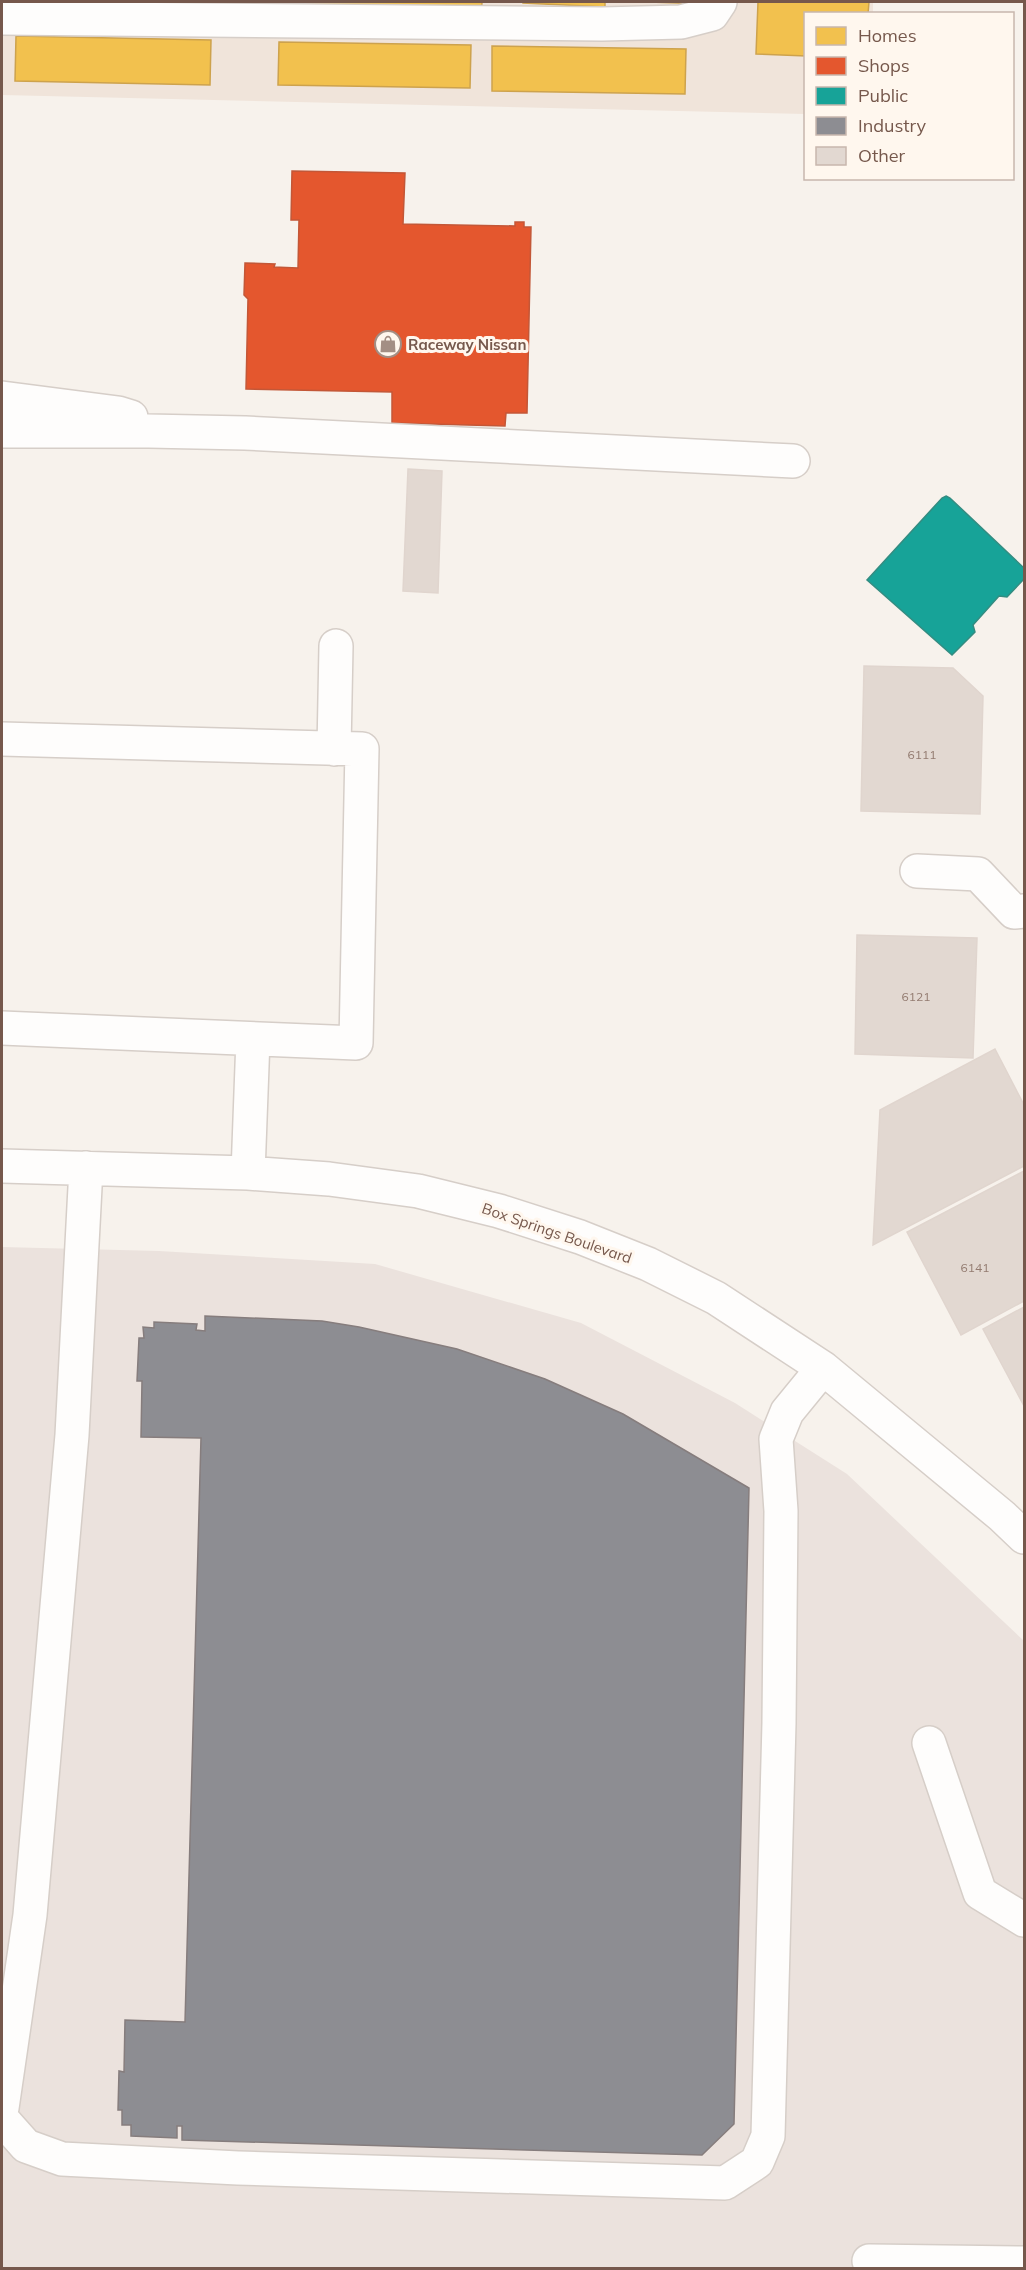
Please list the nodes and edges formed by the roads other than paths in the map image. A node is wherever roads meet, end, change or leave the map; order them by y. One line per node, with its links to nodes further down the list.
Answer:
1 (720, 2): 2 (street)
2 (2, 18)
3 (2, 398): 5 (street)
4 (2, 431): 5 (street)
5 (172, 431): 6 (street)
6 (793, 461)
7 (336, 646): 9 (street)
8 (2, 739): 9 (street)
9 (334, 749): 13 (street)
10 (917, 872): 11 (street)
11 (1024, 911)
12 (2, 1028): 13 (street)
13 (253, 1039): 16 (street)
14 (2, 1166): 15 (street, Box Springs Boulevard)
15 (86, 1168): 16 (street, Box Springs Boulevard); 21 (street)
16 (248, 1173): 17 (street, Box Springs Boulevard)
17 (823, 1368): 18 (street, Box Springs Boulevard); 22 (street)
18 (1024, 1537)
19 (930, 1743): 20 (street)
20 (1024, 1920)
21 (2, 2108)
22 (2, 2119)
23 (869, 2260): 24 (street)
24 (1024, 2263)

